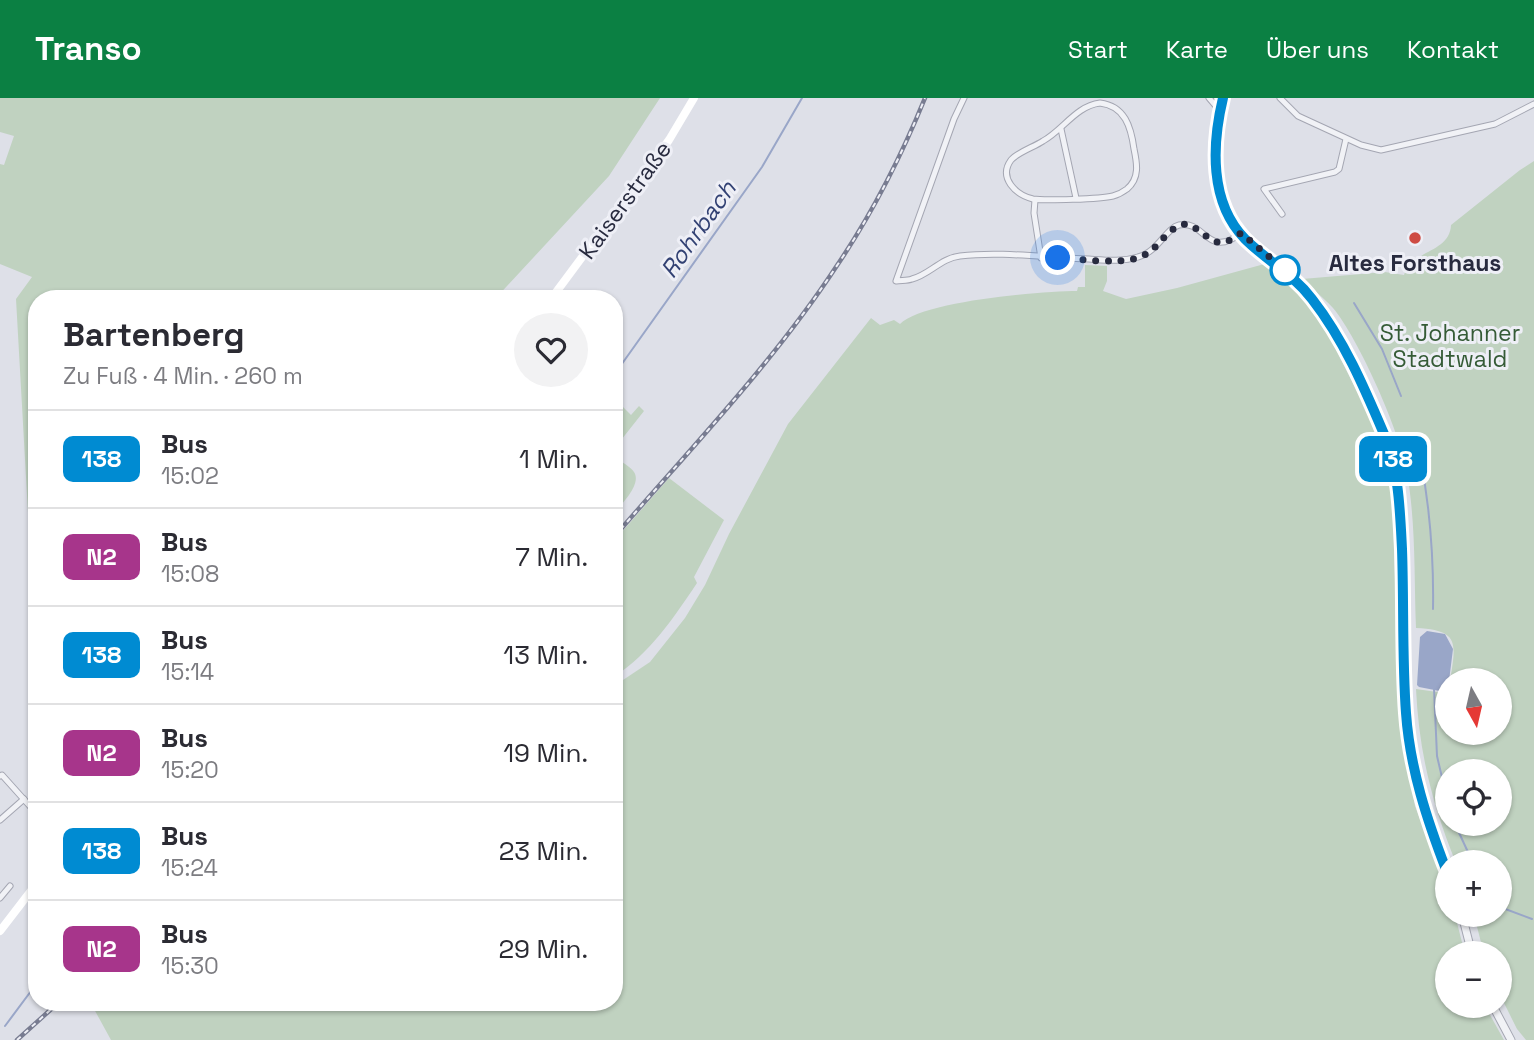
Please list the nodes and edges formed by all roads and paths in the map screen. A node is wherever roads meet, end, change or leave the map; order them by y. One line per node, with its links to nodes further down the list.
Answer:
1 (694, 98): 15 (main road, Kaiserstraße)
2 (964, 98): 14 (street)
3 (1209, 98): 7 (street)
4 (1223, 98): 7 (street)
5 (1280, 98): 9 (street)
6 (1534, 104): 9 (street)
7 (1220, 111): 13 (street)
8 (1061, 130): 10 (street); 10 (street); 11 (street)
9 (1346, 138): 12 (street)
10 (1076, 198): 11 (street)
11 (1035, 200): 14 (street)
12 (1282, 214)
13 (1241, 233): 14 (street); 20 (street)
14 (1041, 258)
15 (558, 290)
16 (0, 776): 17 (street)
17 (24, 799): 18 (street); 19 (street)
18 (28, 804)
19 (0, 820)
20 (1439, 850)
21 (10, 886): 23 (street)
22 (28, 895): 24 (main road)
23 (0, 898)
24 (0, 931)
25 (1499, 1018): 26 (street)
26 (1511, 1040)

